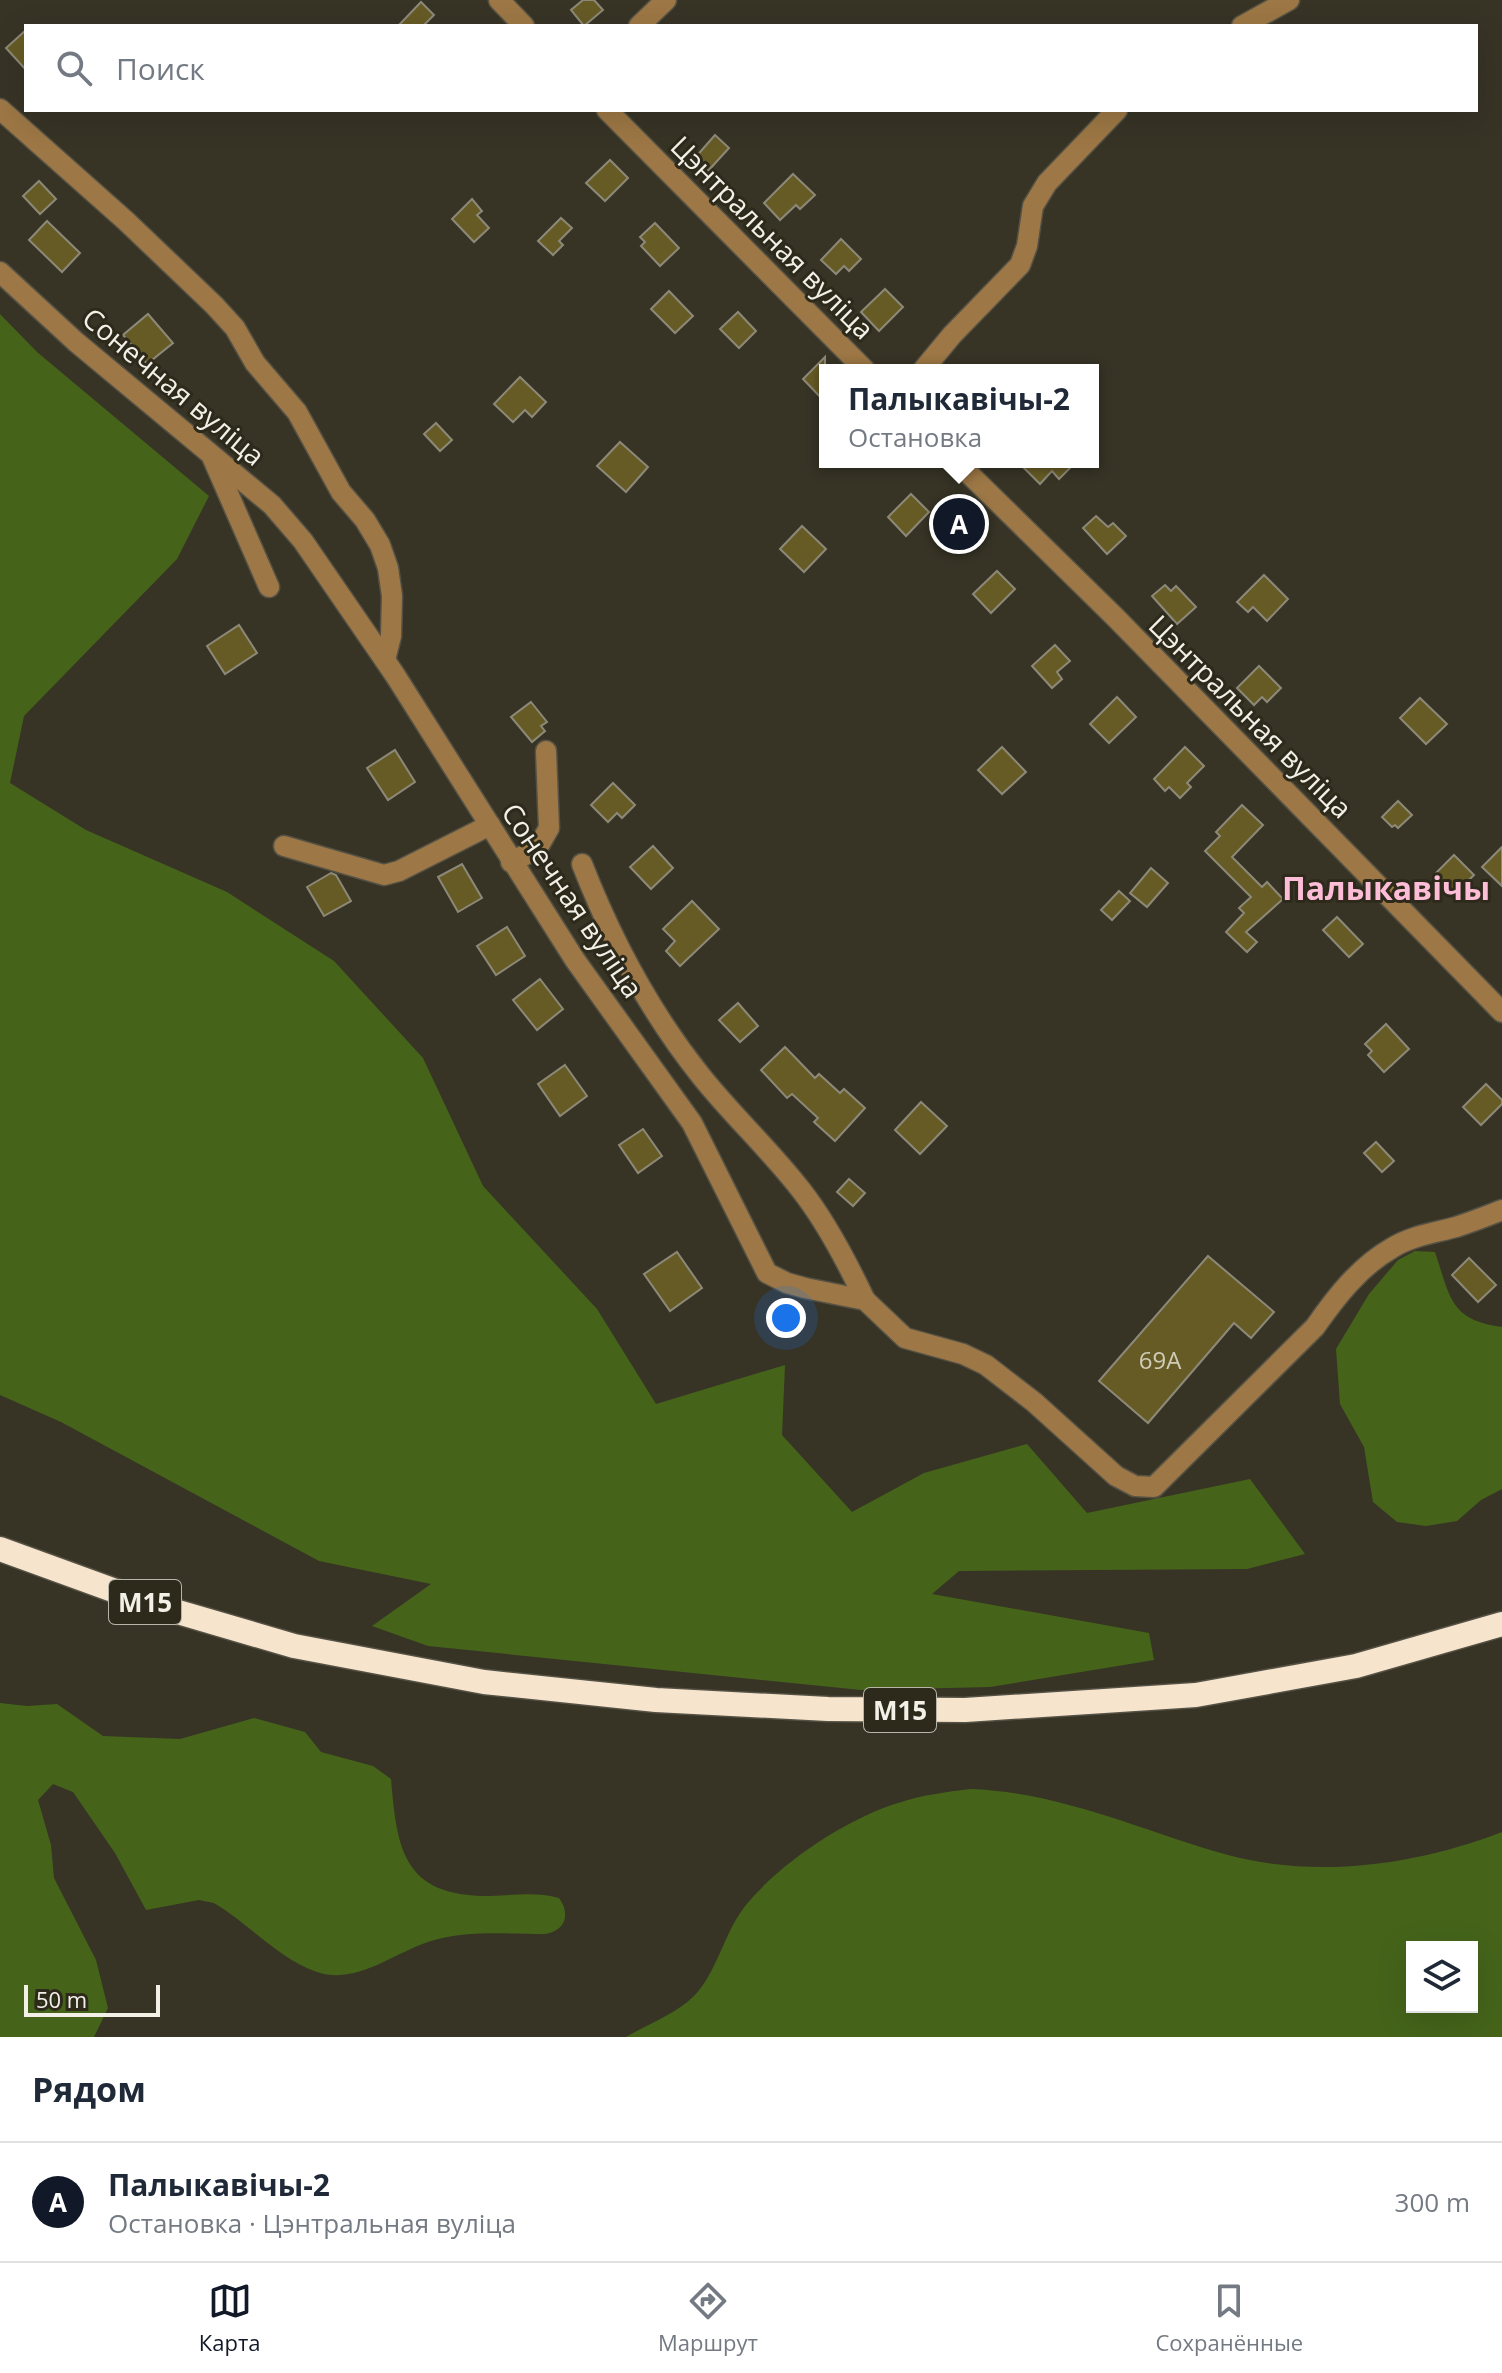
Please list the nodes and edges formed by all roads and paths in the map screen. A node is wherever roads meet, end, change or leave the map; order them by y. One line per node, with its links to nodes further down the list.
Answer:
1 (499, 0): 4 (street)
2 (666, 0): 5 (street)
3 (1289, 0): 6 (street)
4 (522, 24)
5 (641, 24)
6 (1246, 24)
7 (0, 109): 16 (street)
8 (609, 112): 11 (street, Цэнтральная вуліца)
9 (1115, 112): 12 (street)
10 (0, 272): 13 (street, Сонечная вуліца)
11 (859, 364)
12 (928, 364)
13 (211, 456): 15 (street); 16 (street, Сонечная вуліца)
14 (963, 468): 22 (street, Цэнтральная вуліца)
15 (269, 587)
16 (385, 660): 18 (street, Сонечная вуліца)
17 (546, 751): 20 (street)
18 (490, 825): 19 (street); 20 (street, Сонечная вуліца)
19 (284, 846)
20 (511, 862): 24 (street, Сонечная вуліца)
21 (582, 864): 24 (street)
22 (1502, 1012)
23 (1502, 1210): 24 (street)
24 (865, 1300)
25 (0, 1549): 26 (highway, М15)
26 (1502, 1624)

